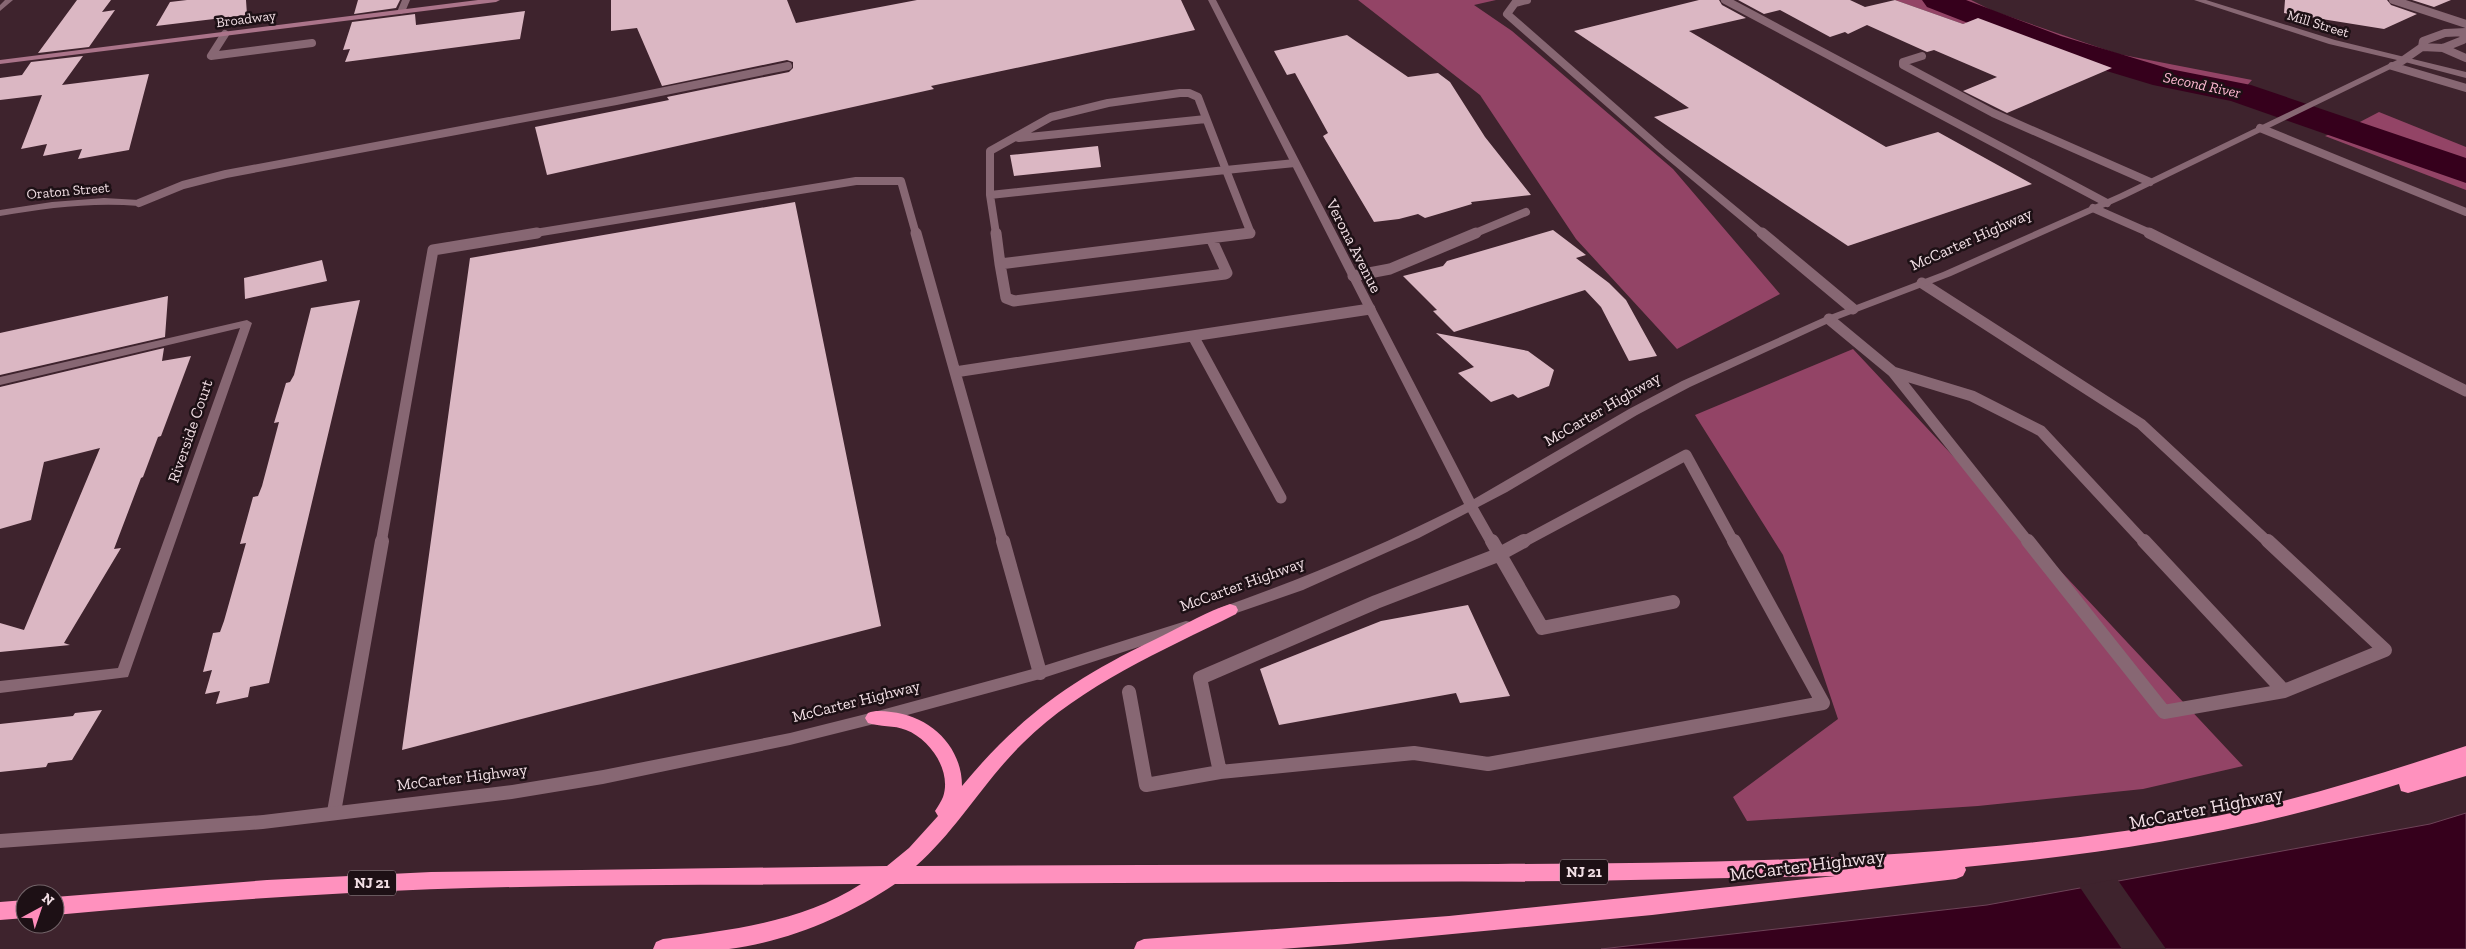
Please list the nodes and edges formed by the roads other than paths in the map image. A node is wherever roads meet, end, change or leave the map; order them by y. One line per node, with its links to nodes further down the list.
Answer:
1 (8, 0): 10 (street)
2 (406, 0): 11 (street)
3 (496, 0): 11 (main road, Broadway)
4 (1212, 0): 29 (street, Verona Avenue)
5 (1527, 0): 44 (lane)
6 (1725, 0): 34 (lane)
7 (2198, 0): 20 (street, Mill Street)
8 (2385, 0): 9 (lane)
9 (2396, 1): 12 (lane)
10 (0, 9)
11 (401, 12): 14 (main road, Broadway)
12 (2466, 24)
13 (2465, 32): 16 (lane); 17 (lane)
14 (225, 34): 15 (lane); 21 (main road, Broadway)
15 (312, 43)
16 (2422, 48): 17 (lane); 20 (lane)
17 (2443, 48): 19 (lane)
18 (1922, 56): 31 (lane)
19 (2466, 58)
20 (2402, 61): 23 (street, McCarter Highway); 24 (street, Mill Street)
21 (0, 62)
22 (788, 66): 33 (lane)
23 (2392, 66): 25 (lane); 27 (street, McCarter Highway)
24 (2466, 76)
25 (2466, 88)
26 (1206, 119): 28 (lane); 28 (lane); 30 (lane)
27 (2260, 128): 31 (street, McCarter Highway); 37 (lane)
28 (1013, 139): 32 (lane)
29 (1295, 163): 30 (lane); 41 (street, Verona Avenue)
30 (1225, 170): 32 (lane); 39 (lane)
31 (2150, 182): 34 (street, McCarter Highway)
32 (990, 194): 40 (lane)
33 (139, 203): 38 (street, Oraton Street)
34 (2107, 203): 35 (street, McCarter Highway)
35 (2094, 208): 42 (street, McCarter Highway); 50 (lane)
36 (1526, 212): 41 (lane)
37 (2466, 212)
38 (0, 213)
39 (1211, 238): 40 (lane); 40 (lane)
40 (1000, 264)
41 (1353, 276): 43 (street, Verona Avenue)
42 (1922, 283): 44 (street, McCarter Highway); 58 (lane)
43 (1370, 309): 46 (lane); 52 (street, Verona Avenue)
44 (1853, 309): 45 (street, McCarter Highway)
45 (1829, 319): 48 (lane); 52 (street, McCarter Highway)
46 (1193, 336): 47 (lane); 51 (lane)
47 (955, 372): 56 (lane); 64 (lane)
48 (1893, 372): 58 (lane); 58 (lane)
49 (0, 382): 57 (street, Riverside Court)
50 (2466, 391)
51 (1281, 498)
52 (1471, 506): 53 (lane); 55 (street, McCarter Highway)
53 (1498, 555): 54 (lane); 63 (lane); 63 (lane)
54 (1673, 602)
55 (1230, 610): 56 (street, McCarter Highway); 66 (highway)
56 (1040, 673): 60 (street, McCarter Highway)
57 (0, 687)
58 (2284, 691)
59 (1129, 692): 63 (lane)
60 (874, 718): 64 (street, McCarter Highway); 66 (highway)
61 (2466, 754): 67 (highway, NJ 21)
62 (2466, 768): 71 (highway, McCarter Highway)
63 (1220, 772)
64 (334, 812): 65 (street, McCarter Highway)
65 (0, 841)
66 (916, 854): 70 (highway)
67 (65, 905)
68 (15, 910): 69 (highway)
69 (0, 911)
70 (663, 949)
71 (1144, 949)

